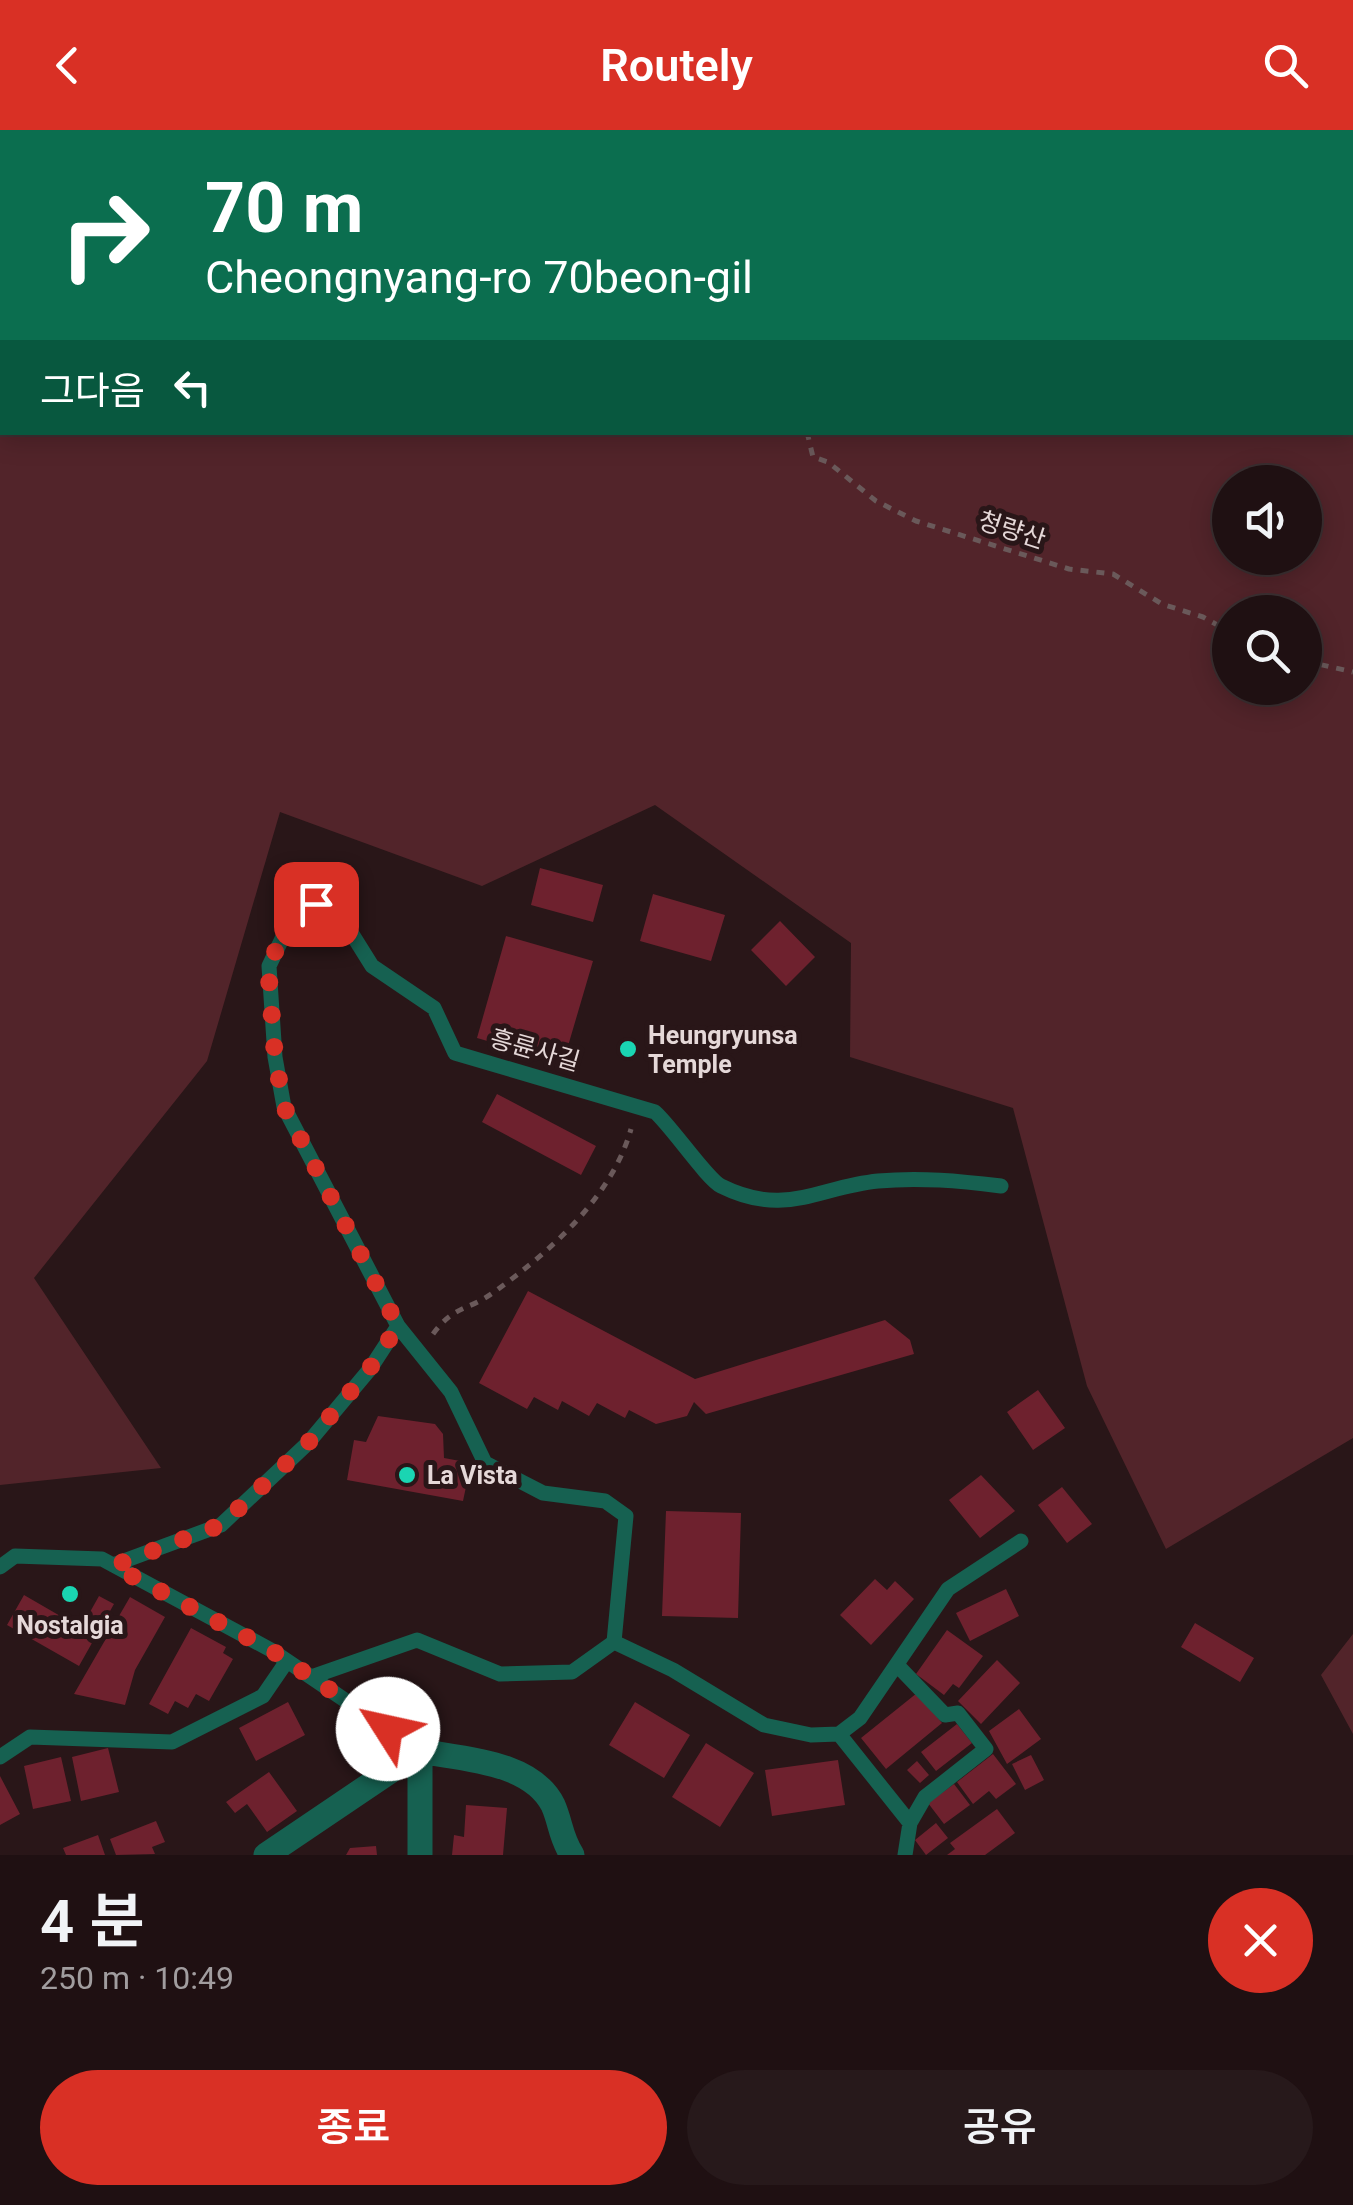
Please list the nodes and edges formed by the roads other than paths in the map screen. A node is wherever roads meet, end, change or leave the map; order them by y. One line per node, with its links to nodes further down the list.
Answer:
1 (1001, 1186): 2 (lane, 흥륜사길)
2 (398, 1326): 4 (lane); 6 (lane)
3 (1021, 1541): 8 (lane)
4 (113, 1566): 5 (lane); 7 (lane)
5 (0, 1567)
6 (614, 1642): 9 (lane); 10 (lane)
7 (287, 1662): 9 (lane); 12 (lane)
8 (898, 1666): 10 (lane); 13 (lane)
9 (311, 1676): 11 (lane)
10 (840, 1734): 13 (lane)
11 (420, 1751): 14 (street); 15 (street); 16 (street)
12 (0, 1757)
13 (910, 1823): 17 (lane)
14 (266, 1855)
15 (420, 1855)
16 (572, 1855)
17 (905, 1855)

